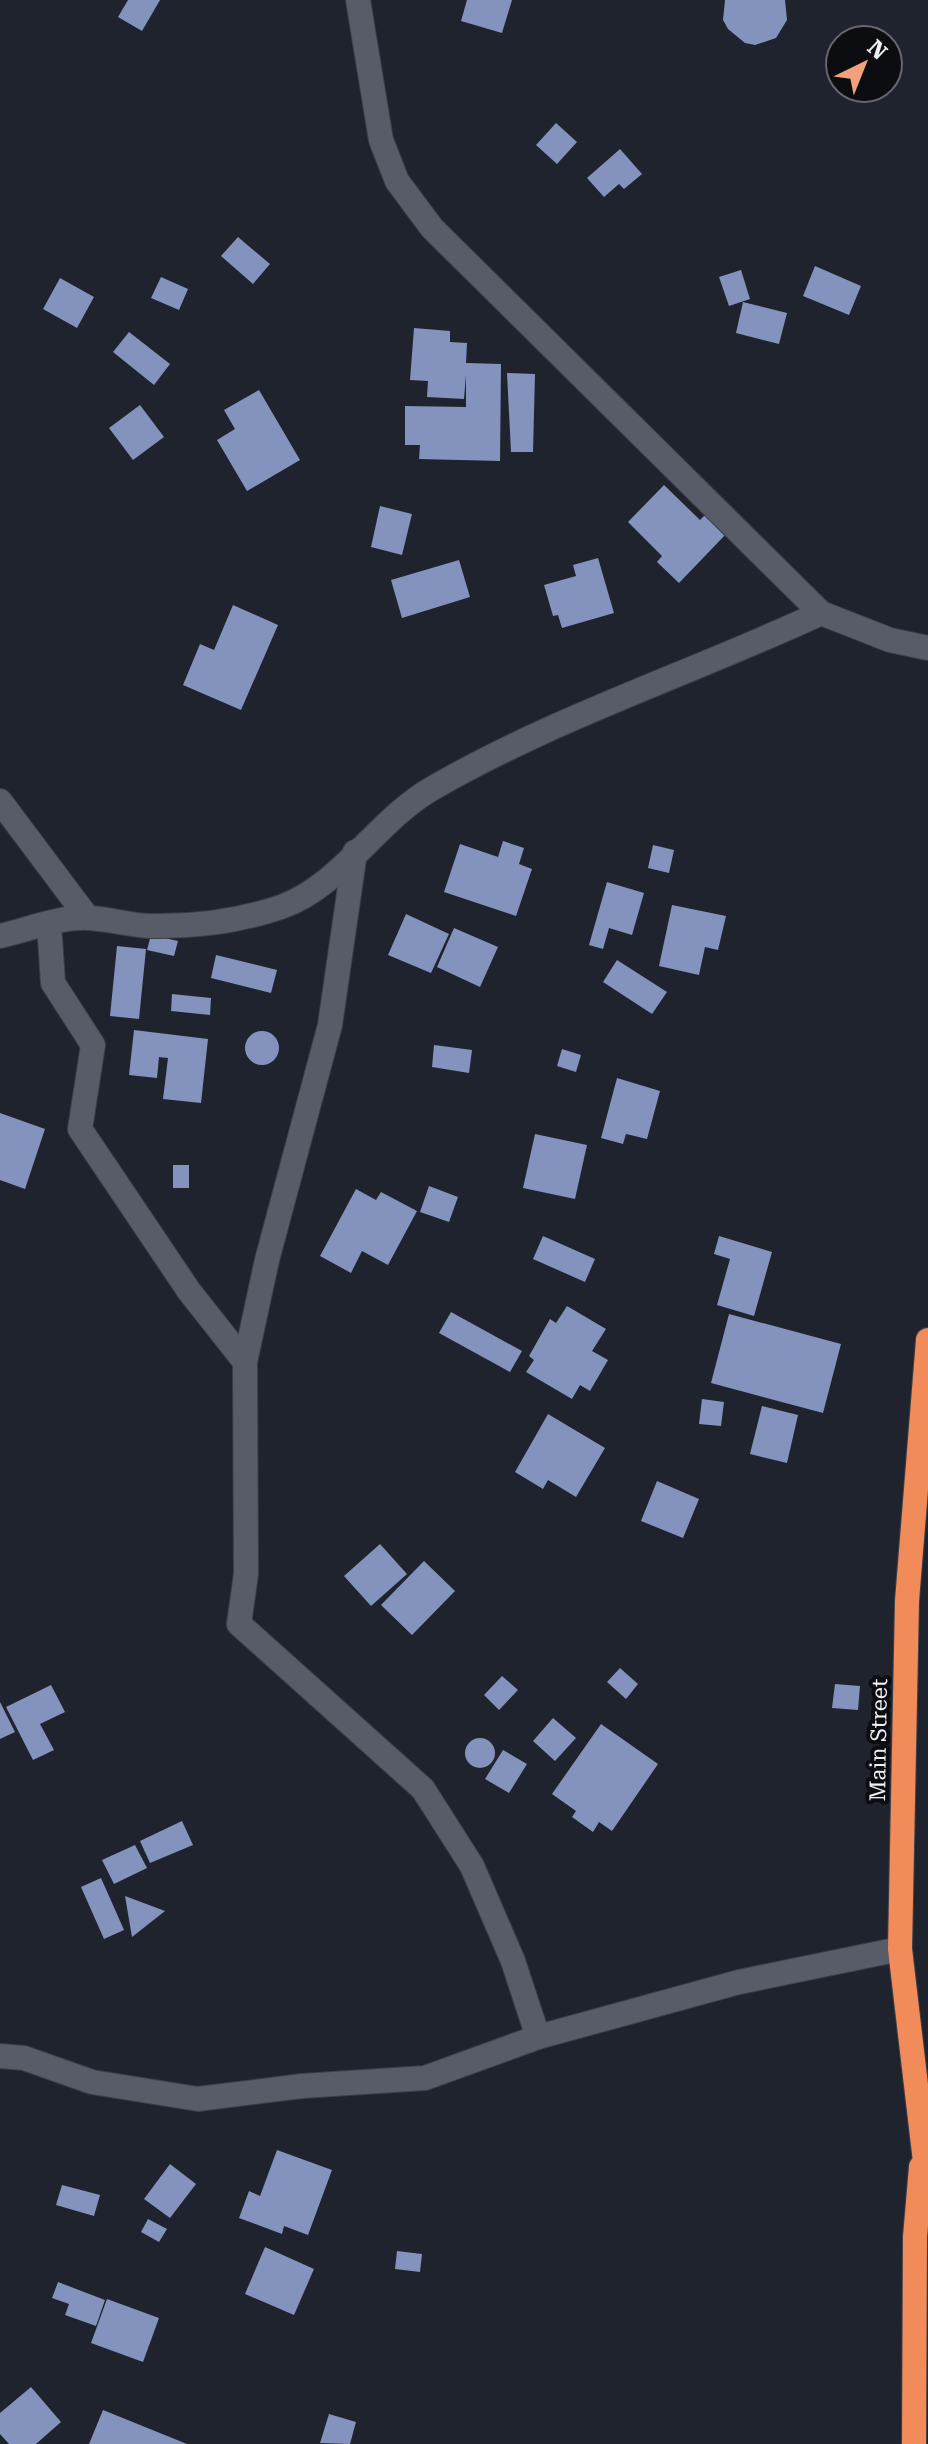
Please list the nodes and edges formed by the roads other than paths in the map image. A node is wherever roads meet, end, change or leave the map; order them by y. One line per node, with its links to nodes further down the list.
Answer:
1 (358, 0): 2 (street)
2 (821, 613): 3 (street); 5 (street)
3 (928, 648)
4 (0, 801): 6 (street)
5 (355, 852): 6 (street); 10 (street)
6 (87, 917): 7 (street)
7 (49, 924): 8 (street); 10 (street)
8 (0, 936)
9 (928, 1340): 11 (highway, Main Street)
10 (245, 1362): 12 (street)
11 (900, 1949): 12 (street); 14 (highway, Main Street)
12 (538, 2037): 13 (street)
13 (0, 2056)
14 (923, 2141): 15 (highway, Main Street); 16 (highway, Main Street)
15 (928, 2187)
16 (914, 2444)

